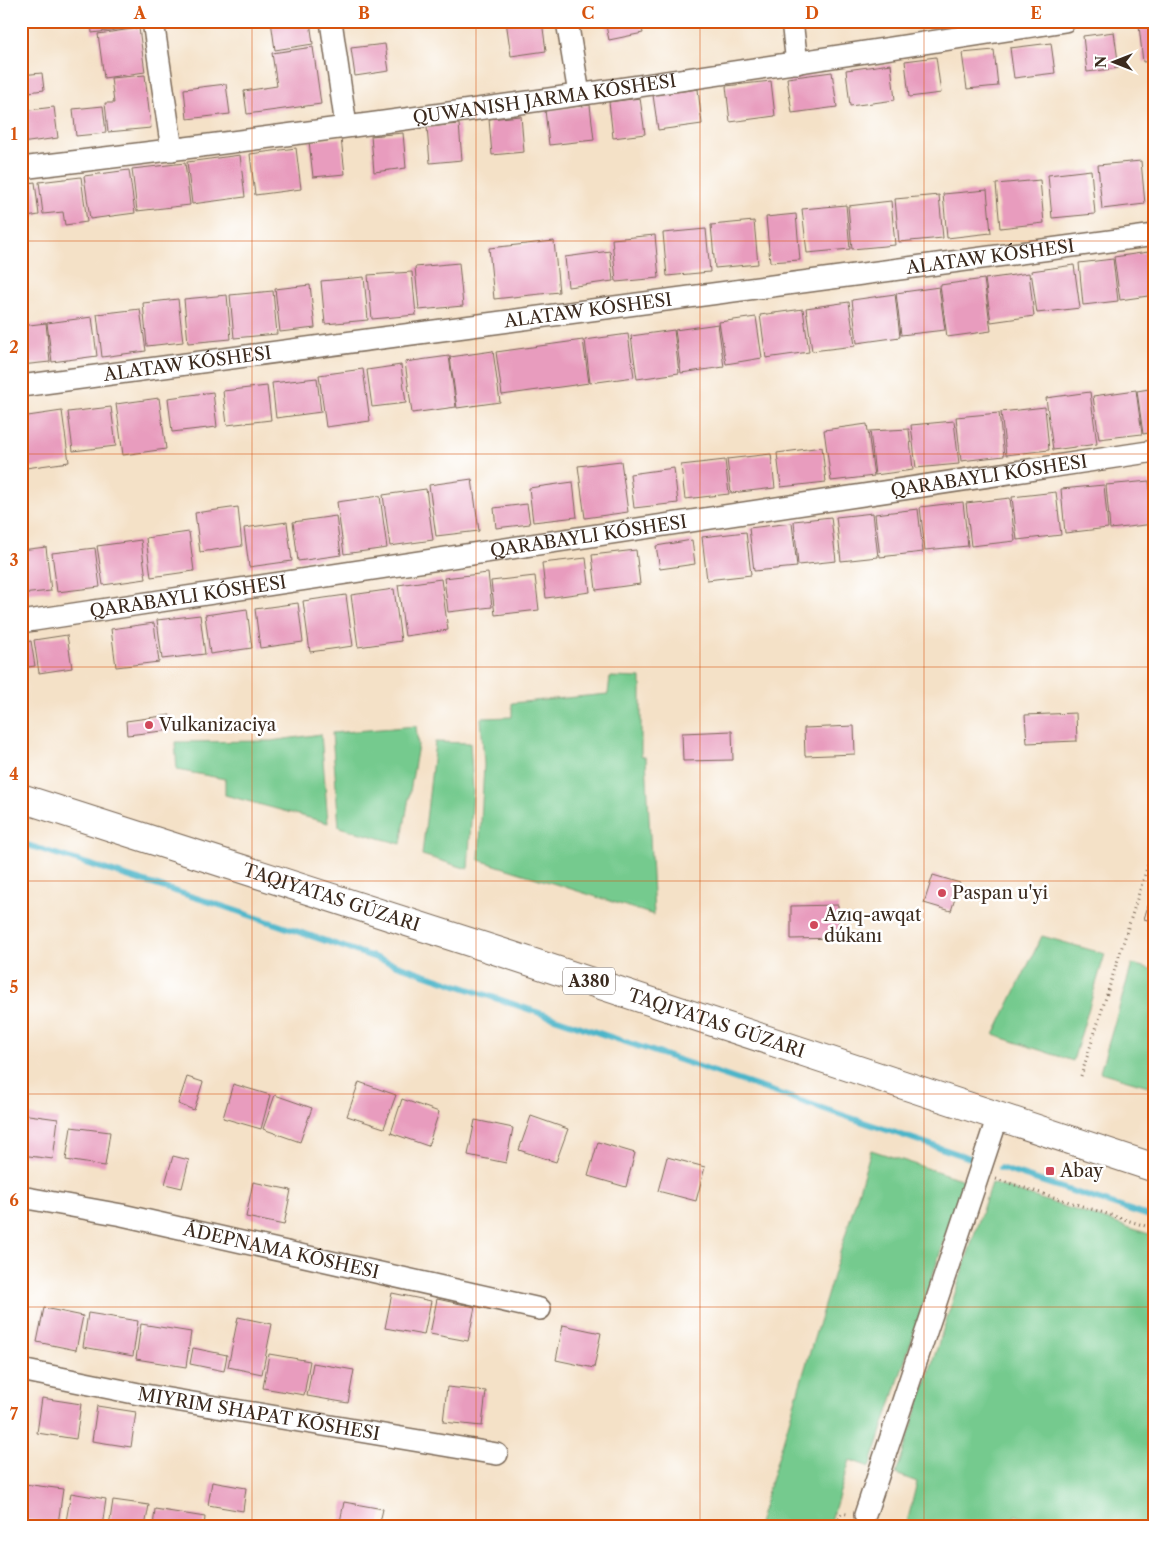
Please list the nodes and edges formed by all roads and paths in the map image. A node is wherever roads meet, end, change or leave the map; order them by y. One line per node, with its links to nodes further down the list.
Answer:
1 (153, 21): 9 (street)
2 (331, 21): 8 (street)
3 (567, 21): 7 (street)
4 (792, 21): 6 (street)
5 (1065, 21): 6 (street)
6 (797, 63): 7 (street)
7 (579, 94): 8 (street)
8 (346, 126): 9 (street)
9 (172, 150): 10 (street)
10 (21, 168)
11 (1155, 235): 12 (street, ALATAW KÓSHESI)
12 (21, 386)
13 (1155, 451): 14 (street)
14 (21, 622)
15 (21, 798): 18 (highway, A380)
16 (1155, 856): 17 (path)
17 (1081, 1076)
18 (998, 1116): 19 (highway, A380); 20 (street)
19 (1155, 1168)
20 (979, 1175): 22 (path); 26 (street)
21 (21, 1197): 23 (street, ÁDEPNAMA KÓSHESI)
22 (1155, 1228)
23 (540, 1309)
24 (21, 1370): 25 (street, MIYRIM SHAPAT KÓSHESI)
25 (498, 1454)
26 (865, 1515)

